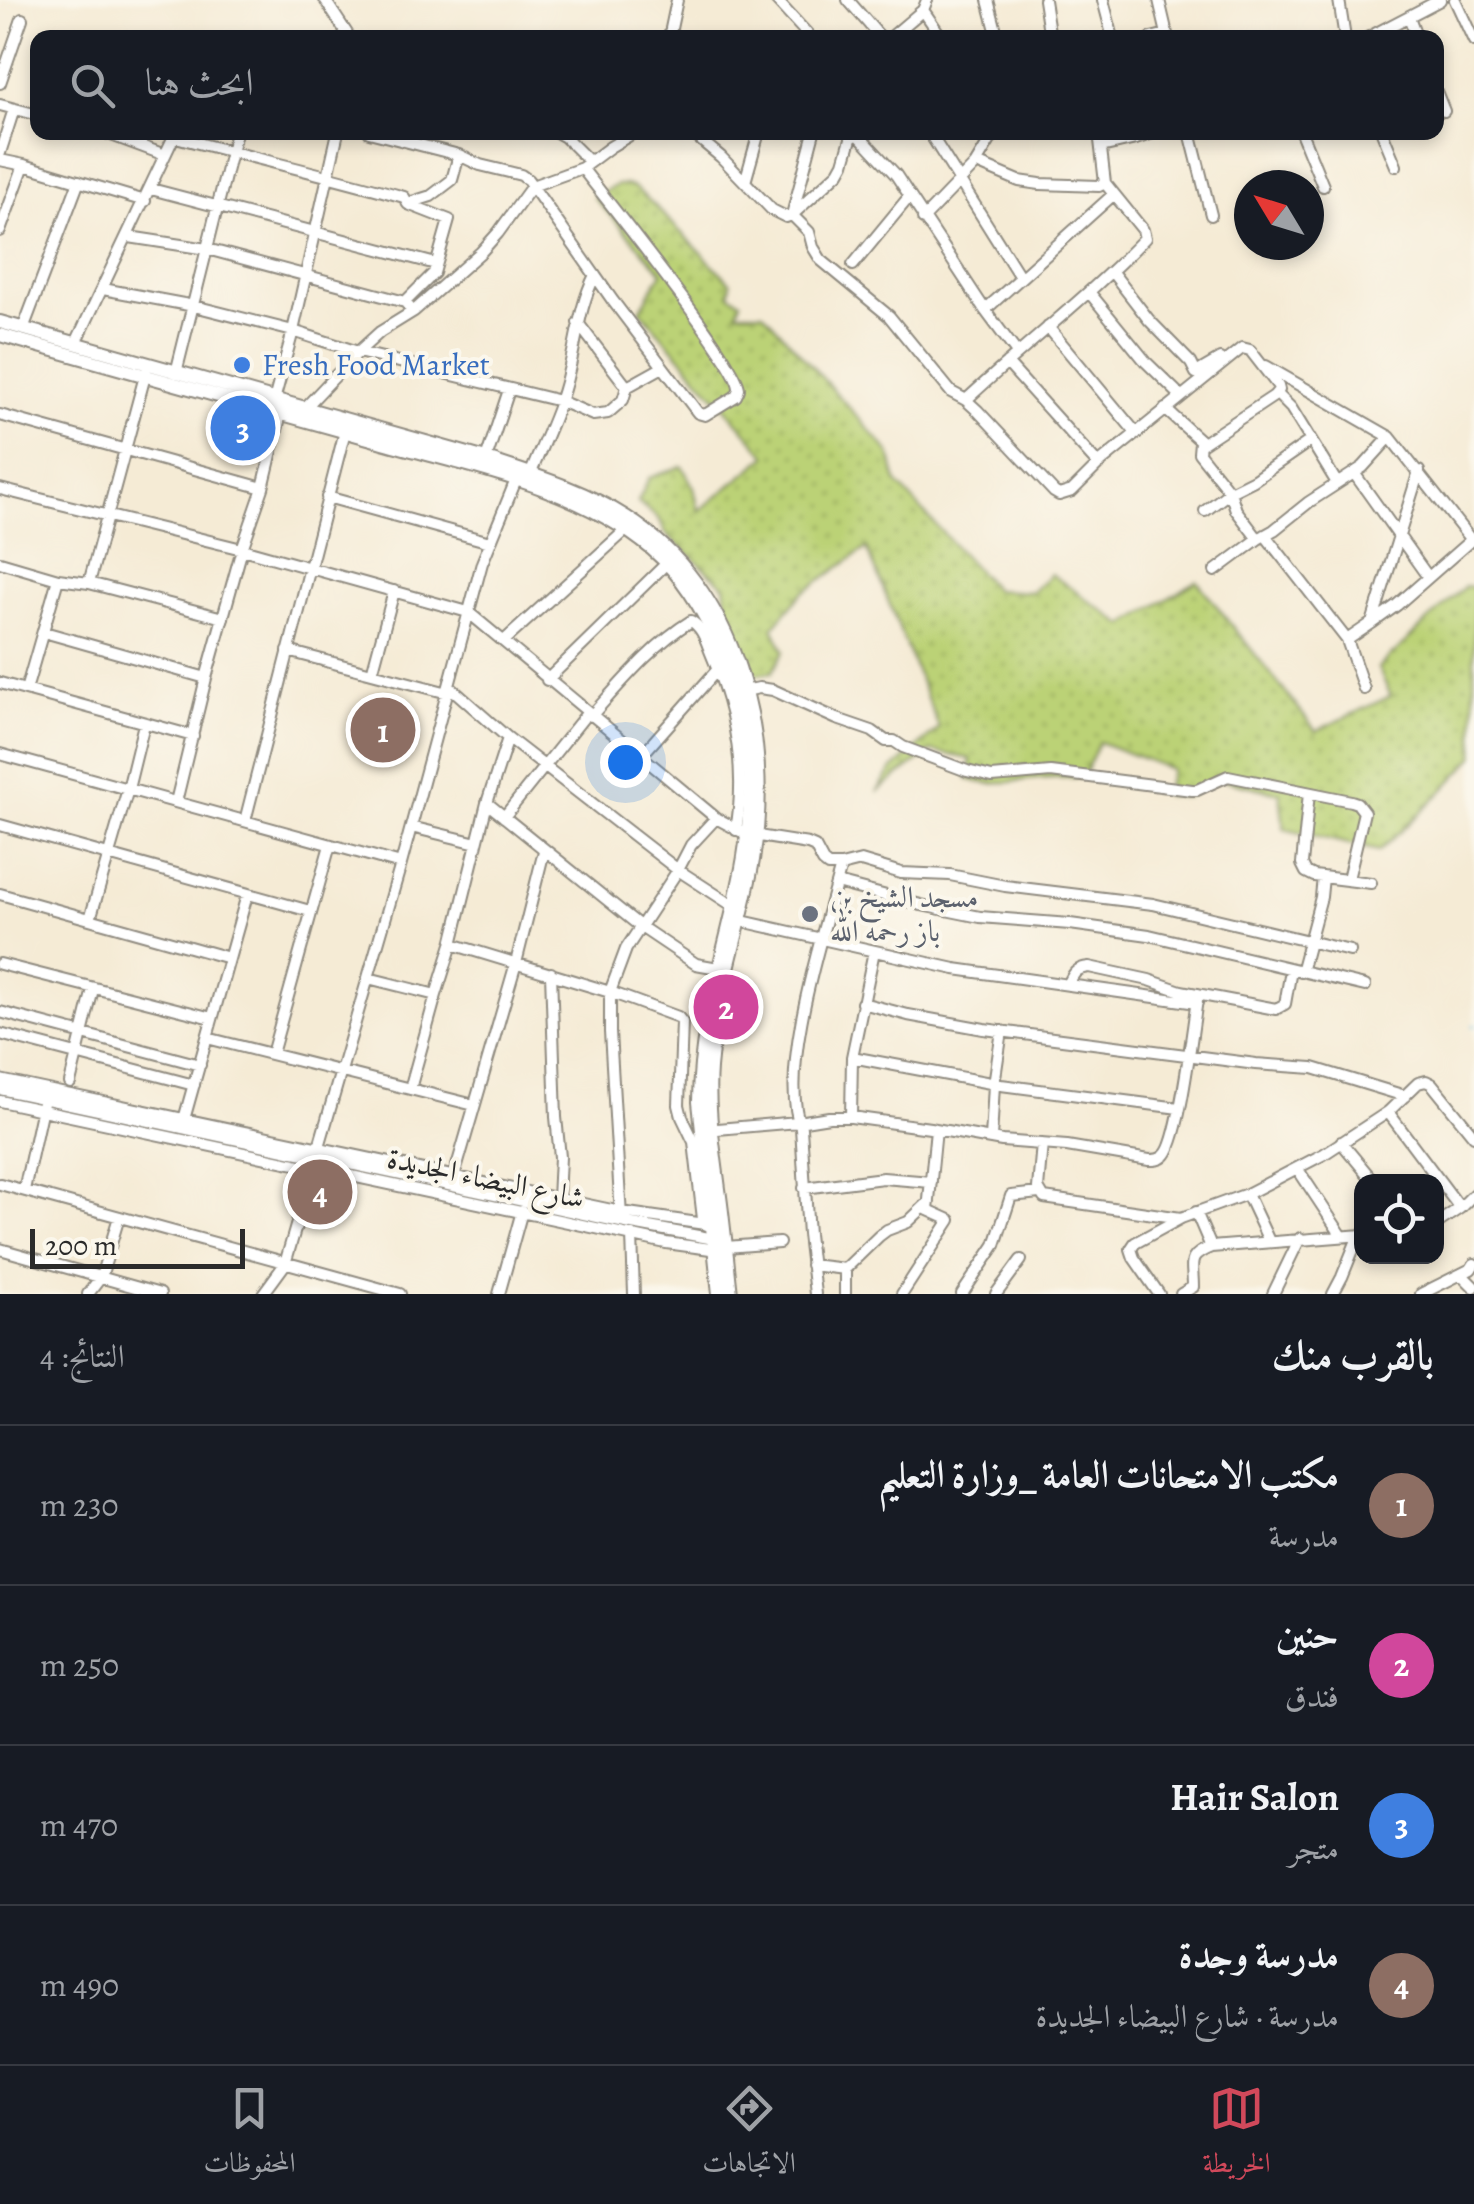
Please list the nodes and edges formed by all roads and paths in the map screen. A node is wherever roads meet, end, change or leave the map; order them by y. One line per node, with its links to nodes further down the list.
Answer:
1 (325, 0): 16 (street)
2 (678, 0): 17 (street)
3 (776, 0): 15 (street)
4 (848, 0): 20 (street)
5 (988, 0): 23 (street)
6 (1044, 0): 24 (street)
7 (1104, 0): 25 (street)
8 (1160, 0): 26 (street)
9 (1339, 0): 27 (street)
10 (1439, 0): 13 (street)
11 (1456, 0): 30 (street)
12 (925, 5): 21 (street); 22 (street)
13 (1409, 17): 28 (street); 29 (street)
14 (22, 19): 31 (street)
15 (797, 22): 18 (street); 19 (street)
16 (345, 30)
17 (671, 30)
18 (794, 30)
19 (804, 30)
20 (874, 30)
21 (898, 30)
22 (938, 30)
23 (996, 30)
24 (1049, 30)
25 (1110, 30)
26 (1167, 30)
27 (1345, 30)
28 (1383, 30)
29 (1413, 30)
30 (1474, 42)
31 (0, 83)
32 (0, 104): 33 (street)
33 (14, 109): 34 (street); 59 (street)
34 (30, 113)
35 (125, 140): 58 (street)
36 (173, 140): 58 (street)
37 (194, 140): 56 (street)
38 (234, 140): 56 (street)
39 (336, 140): 65 (street)
40 (402, 140): 57 (street)
41 (568, 140): 61 (street)
42 (623, 140): 61 (street)
43 (701, 140): 67 (street)
44 (757, 140): 67 (street)
45 (812, 140): 77 (street)
46 (851, 140): 77 (street)
47 (862, 140): 73 (street)
48 (935, 140): 68 (street)
49 (990, 140): 62 (street)
50 (1100, 140): 55 (street)
51 (1124, 140): 55 (street)
52 (1192, 140): 78 (street)
53 (1304, 140): 64 (street)
54 (1385, 140): 63 (street)
55 (1101, 148): 69 (street)
56 (231, 152): 65 (street); 76 (street)
57 (459, 154): 70 (street); 75 (street)
58 (166, 155): 71 (street)
59 (0, 157): 60 (street)
60 (24, 164): 66 (street); 80 (street)
61 (586, 165): 70 (street); 107 (street)
62 (975, 165): 68 (street); 69 (street)
63 (1396, 166)
64 (1316, 170)
65 (329, 175): 75 (street); 81 (street)
66 (79, 181): 74 (street); 98 (street)
67 (745, 182): 77 (street)
68 (960, 183): 79 (street); 89 (street)
69 (1105, 183): 72 (street)
70 (532, 186): 88 (street); 93 (street)
71 (151, 189): 74 (street); 76 (street)
72 (1114, 194): 86 (street); 89 (street)
73 (910, 197): 79 (street); 85 (street)
74 (145, 201): 82 (street)
75 (408, 204): 84 (street)
76 (218, 207): 81 (street); 83 (street)
77 (792, 215): 114 (street)
78 (1211, 216)
79 (923, 219): 94 (street)
80 (0, 231)
81 (314, 232): 84 (street); 87 (street)
82 (128, 236): 83 (street); 90 (street)
83 (207, 250): 87 (street); 92 (street)
84 (436, 264): 93 (street)
85 (853, 265)
86 (1112, 272): 91 (street); 102 (street)
87 (305, 275): 93 (street); 99 (street)
88 (595, 275): 96 (street); 107 (street)
89 (1020, 277): 94 (street)
90 (103, 289): 92 (street); 101 (street)
91 (1089, 292): 97 (street); 113 (street)
92 (194, 306): 99 (street); 109 (street)
93 (409, 307): 103 (street)
94 (984, 310): 104 (street)
95 (0, 322): 98 (main road)
96 (578, 323): 110 (street); 115 (street)
97 (1048, 327): 104 (street); 121 (street)
98 (24, 329): 101 (main road)
99 (293, 331): 103 (street); 116 (street)
100 (0, 335): 108 (main road)
101 (76, 344): 108 (main road)
102 (1240, 350): 105 (street); 113 (street)
103 (358, 352): 111 (street); 118 (street)
104 (1018, 353): 106 (street)
105 (1260, 362): 112 (street); 122 (street)
106 (1006, 363): 114 (street); 127 (street)
107 (663, 367): 110 (street)
108 (147, 370): 109 (main road); 116 (main road); 125 (street)
109 (176, 373): 116 (main road)
110 (627, 387): 115 (street)
111 (509, 390): 115 (street); 126 (street)
112 (1277, 394): 123 (street); 124 (street)
113 (1182, 396): 117 (street)
114 (966, 400): 127 (street)
115 (560, 401): 130 (street)
116 (275, 408): 118 (main road); 132 (street)
117 (1164, 410): 121 (street); 123 (street)
118 (301, 413): 120 (main road); 126 (main road)
119 (0, 415): 125 (street)
120 (344, 431): 130 (main road); 135 (street)
121 (1136, 432): 127 (street)
122 (1390, 438): 128 (street); 129 (street)
123 (1200, 442): 134 (street)
124 (1310, 442): 131 (street); 134 (street)
125 (127, 450): 132 (street); 137 (street)
126 (486, 459): 130 (main road)
127 (1102, 461)
128 (1419, 471): 139 (street); 147 (street)
129 (1354, 473): 131 (street); 139 (street)
130 (525, 479): 138 (main road); 141 (street); 143 (main road)
131 (1337, 483): 140 (street)
132 (262, 488): 142 (street)
133 (0, 489): 137 (street)
134 (1230, 492): 136 (street); 140 (street)
135 (327, 498): 141 (street); 145 (street)
136 (1205, 511)
137 (108, 518): 142 (street); 149 (street)
138 (626, 530): 143 (main road); 156 (street)
139 (1398, 535): 147 (street); 153 (street)
140 (1261, 537): 146 (street); 155 (street)
141 (490, 542): 151 (street)
142 (242, 549): 145 (street); 152 (street)
143 (671, 560): 158 (main road); 161 (street)
144 (0, 562): 148 (street)
145 (310, 568): 150 (street); 157 (street)
146 (1214, 571)
147 (1428, 578): 153 (street)
148 (58, 579): 149 (street); 154 (street)
149 (90, 583): 152 (street)
150 (394, 591): 151 (street); 159 (street)
151 (468, 612): 156 (street); 165 (street)
152 (222, 618): 160 (street)
153 (1372, 623): 155 (street)
154 (44, 632): 160 (street); 164 (street)
155 (1347, 640): 163 (street)
156 (504, 641): 161 (street)
157 (288, 651): 159 (street); 180 (street)
158 (726, 664): 166 (main road); 167 (street); 172 (street); 183 (street)
159 (372, 673): 165 (street)
160 (206, 678): 169 (street)
161 (548, 680): 167 (street)
162 (0, 683): 164 (street)
163 (1364, 689)
164 (26, 690): 168 (street)
165 (449, 690): 170 (street); 182 (street)
166 (740, 692): 175 (street); 183 (main road)
167 (590, 714): 172 (street); 173 (street)
168 (144, 724): 169 (street); 174 (street)
169 (193, 736): 176 (street)
170 (508, 738): 173 (street); 177 (street)
171 (0, 754): 174 (street)
172 (641, 756): 179 (street)
173 (545, 765): 178 (street); 190 (street)
174 (128, 789): 176 (street); 187 (street)
175 (1309, 792): 191 (street); 192 (street)
176 (176, 802): 180 (street)
177 (487, 803): 178 (street); 184 (street)
178 (504, 817): 186 (street)
179 (716, 818): 183 (street); 190 (street)
180 (245, 821): 185 (street)
181 (0, 825): 187 (street)
182 (411, 827): 184 (street); 188 (street)
183 (746, 833): 189 (street); 198 (main road)
184 (477, 843): 203 (street)
185 (330, 844): 188 (street); 197 (street)
186 (544, 851): 200 (street); 207 (street)
187 (109, 854): 196 (street); 199 (street)
188 (401, 864): 212 (street)
189 (841, 866): 193 (street); 202 (street)
190 (678, 870): 198 (street); 200 (street)
191 (1323, 876): 192 (street); 202 (street)
192 (1348, 879): 194 (street)
193 (837, 883): 201 (street); 210 (street)
194 (1371, 883)
195 (0, 894): 199 (street)
196 (247, 895): 197 (street); 206 (street)
197 (310, 911): 226 (street)
198 (737, 914): 201 (street); 209 (main road); 248 (main road)
199 (90, 919): 206 (street)
200 (641, 927): 209 (street); 216 (street)
201 (823, 939): 204 (street); 245 (street)
202 (1309, 943): 205 (street); 210 (street)
203 (452, 944): 207 (street); 217 (street)
204 (874, 951): 213 (street); 219 (street)
205 (1350, 951)
206 (229, 958): 221 (street)
207 (516, 963): 211 (street); 241 (street)
208 (0, 964): 215 (street)
209 (718, 968): 248 (main road)
210 (1296, 971): 214 (street); 218 (street)
211 (551, 973): 216 (street); 264 (street)
212 (368, 978): 217 (street); 231 (street)
213 (1068, 985): 218 (street); 218 (street)
214 (1365, 986)
215 (93, 989): 221 (street); 223 (street)
216 (610, 992): 272 (street); 276 (street)
217 (436, 995): 236 (street)
218 (1197, 999): 228 (street)
219 (862, 1003): 222 (street); 229 (street)
220 (0, 1012): 223 (street)
221 (212, 1018): 225 (street)
222 (1002, 1031): 228 (street); 234 (street)
223 (83, 1033): 227 (street); 230 (street)
224 (0, 1034): 227 (street)
225 (207, 1038): 226 (street); 230 (street)
226 (272, 1054): 231 (street)
227 (77, 1055): 233 (street); 235 (street)
228 (1189, 1055): 238 (street); 242 (street)
229 (852, 1058): 234 (street); 244 (street)
230 (200, 1065): 235 (street)
231 (341, 1072): 236 (street); 253 (street)
232 (0, 1080): 246 (street)
233 (70, 1083)
234 (994, 1084): 242 (street); 250 (street)
235 (194, 1085): 246 (street)
236 (410, 1089): 241 (street)
237 (0, 1090): 240 (street, شارع البيضاء الجديدة)
238 (1405, 1096): 243 (street); 249 (street)
239 (0, 1101): 240 (street, شارع البيضاء الجديدة)
240 (43, 1104): 246 (street, شارع البيضاء الجديدة); 253 (street, شارع البيضاء الجديدة); 260 (street)
241 (474, 1105): 258 (street)
242 (1179, 1108): 252 (street)
243 (1388, 1112): 251 (street); 266 (street)
244 (851, 1118): 245 (street); 247 (street)
245 (798, 1122): 248 (street); 259 (street)
246 (183, 1124): 253 (street, شارع البيضاء الجديدة)
247 (936, 1129): 250 (street); 256 (street)
248 (708, 1130): 276 (main road)
249 (1474, 1136)
250 (991, 1139): 252 (street)
251 (1341, 1142): 254 (street); 255 (street)
252 (1042, 1144): 261 (street)
253 (316, 1157): 258 (street, شارع البيضاء الجديدة); 258 (street); 283 (street)
254 (1297, 1168): 262 (street); 274 (street)
255 (1367, 1174)
256 (931, 1182): 259 (street); 265 (street)
257 (0, 1184): 260 (street)
258 (452, 1186): 264 (street); 267 (street, شارع البيضاء الجديدة); 272 (street, شارع البيضاء الجديدة)
259 (804, 1188): 285 (street)
260 (24, 1190): 269 (street)
261 (1040, 1193): 270 (street); 302 (street)
262 (1247, 1194): 268 (street); 277 (street)
263 (1474, 1194): 266 (street)
264 (558, 1199): 272 (street)
265 (929, 1202): 286 (street); 301 (street)
266 (1460, 1208): 271 (street)
267 (522, 1211): 272 (street, شارع البيضاء الجديدة); 295 (street)
268 (1196, 1212): 270 (street); 279 (street)
269 (119, 1217): 283 (street); 288 (street)
270 (1181, 1218): 304 (street)
271 (1444, 1219)
272 (624, 1225): 276 (street, شارع البيضاء الجديدة); 276 (street); 296 (street)
273 (1354, 1235): 274 (street)
274 (1342, 1236): 275 (street)
275 (1300, 1238): 277 (street); 306 (street)
276 (719, 1239): 278 (street); 297 (main road); 298 (main road)
277 (1270, 1241): 279 (street)
278 (779, 1243)
279 (1212, 1247): 290 (street)
280 (1354, 1248): 307 (street)
281 (0, 1249): 288 (street)
282 (1021, 1260): 303 (street)
283 (285, 1264): 293 (street); 294 (street)
284 (1474, 1264): 287 (street)
285 (812, 1266): 286 (street); 299 (street)
286 (845, 1269): 300 (street)
287 (1462, 1274): 289 (street); 308 (street)
288 (101, 1277): 291 (street); 292 (street)
289 (1474, 1287)
290 (1193, 1290): 305 (street)
291 (88, 1294)
292 (160, 1294)
293 (263, 1294)
294 (400, 1294)
295 (499, 1294)
296 (634, 1294)
297 (719, 1294)
298 (732, 1294)
299 (815, 1294)
300 (845, 1294)
301 (902, 1294)
302 (962, 1294)
303 (996, 1294)
304 (1159, 1294)
305 (1181, 1294)
306 (1273, 1294)
307 (1333, 1294)
308 (1422, 1294)

